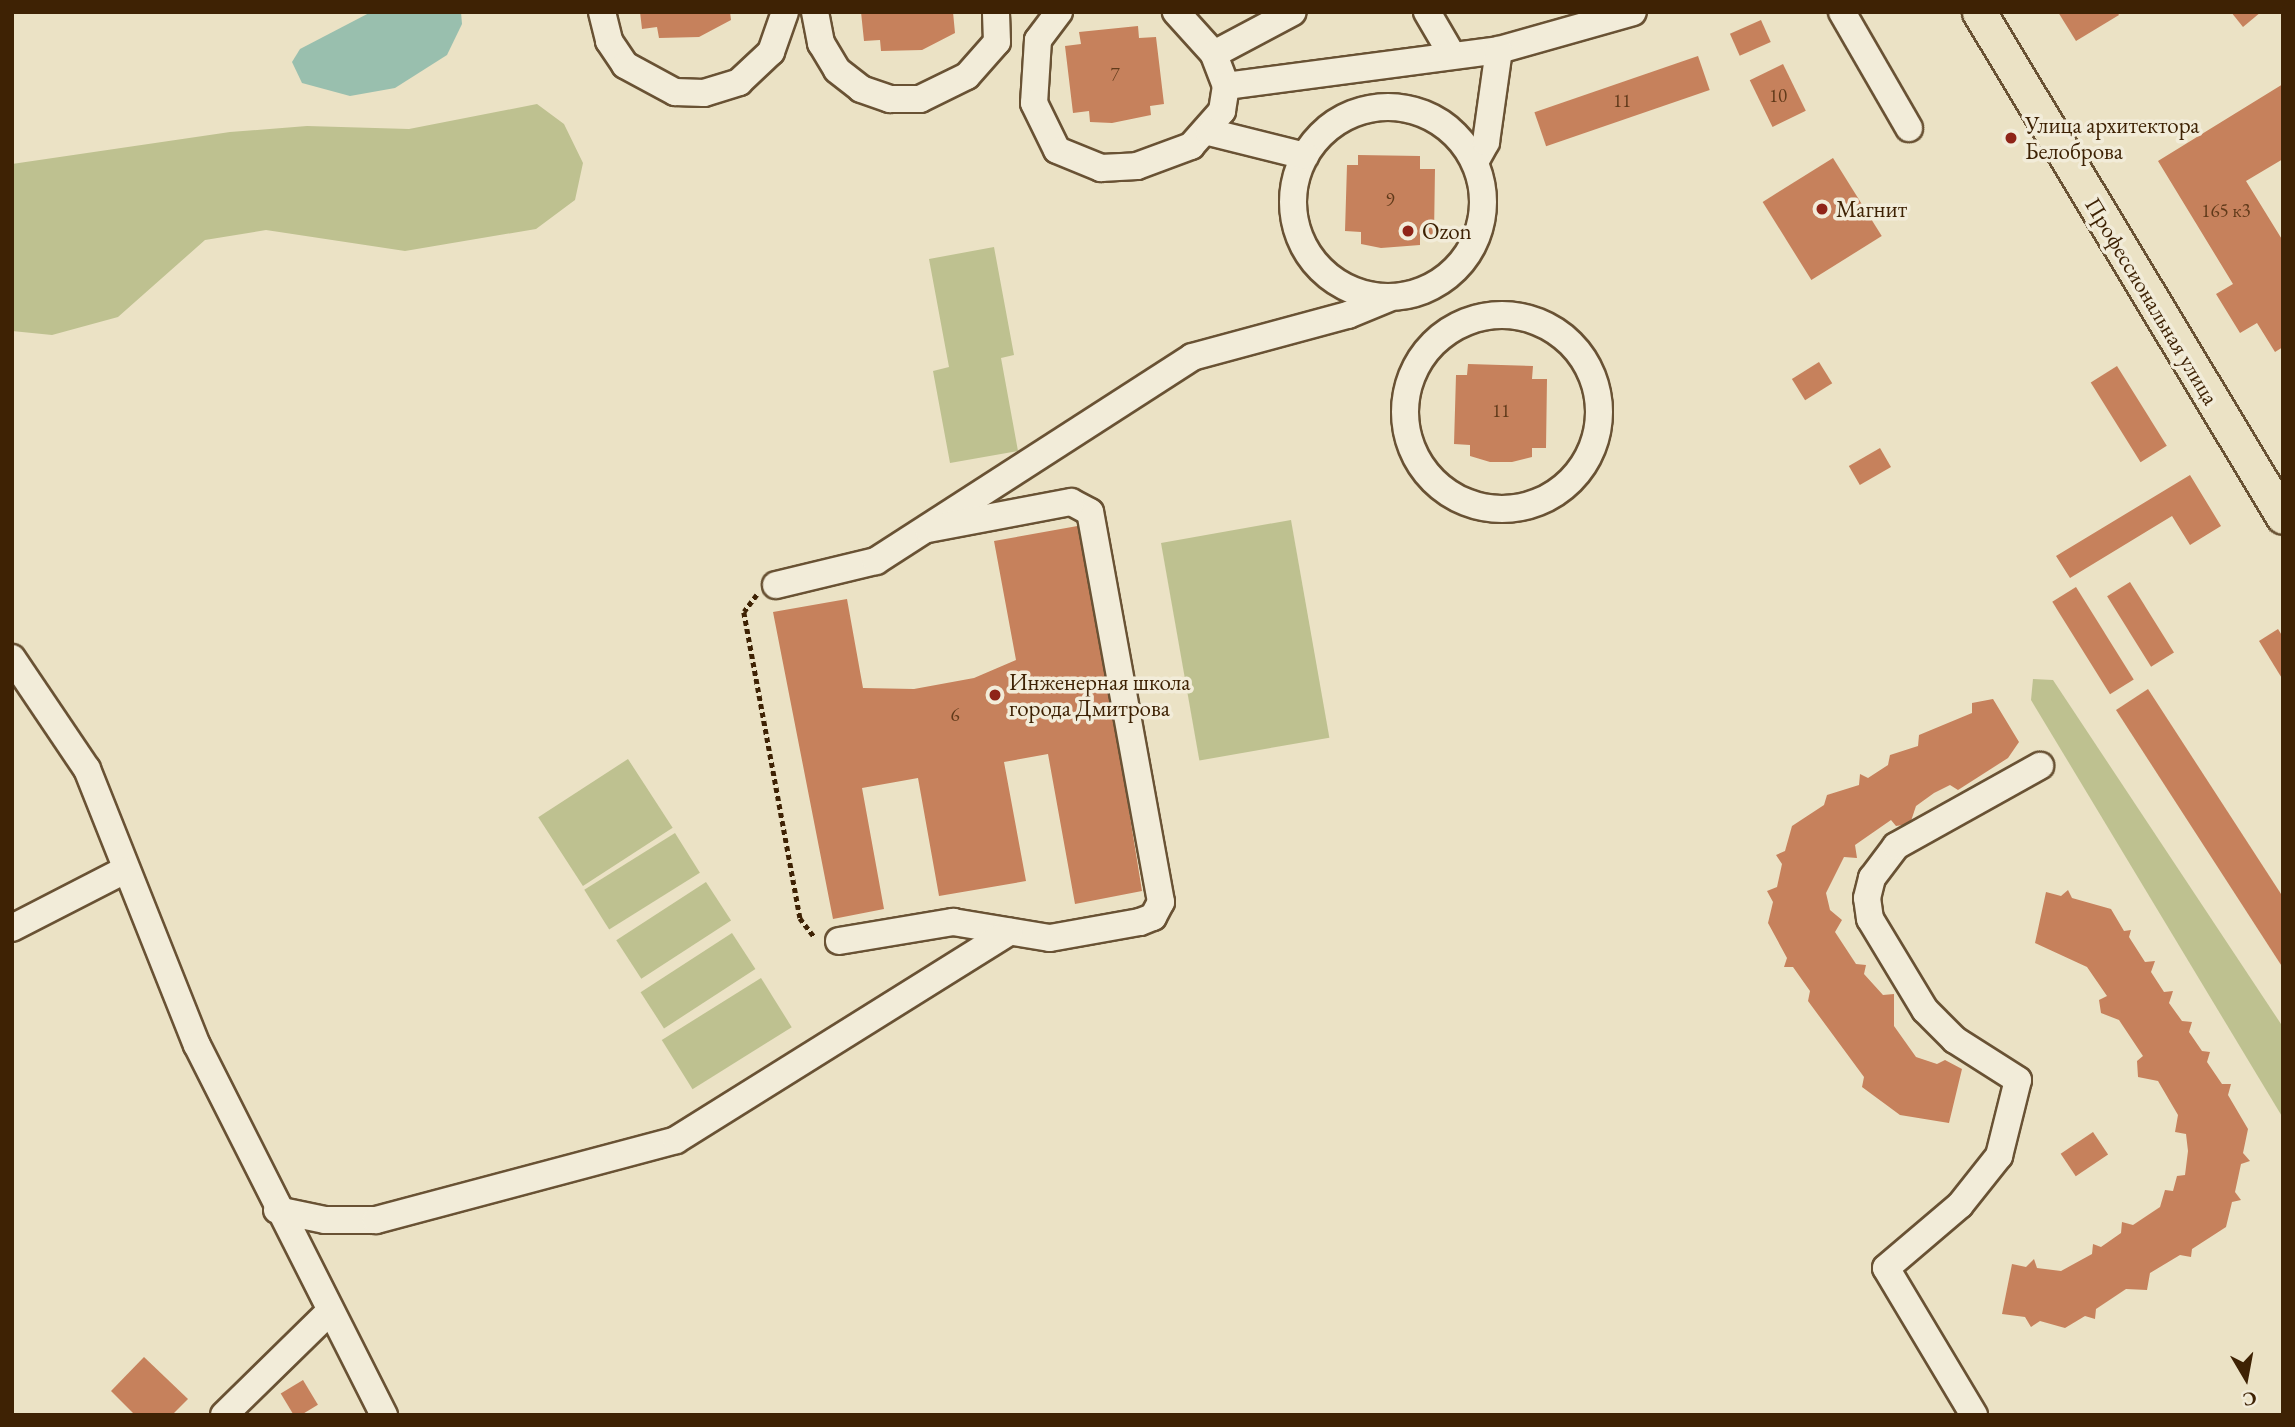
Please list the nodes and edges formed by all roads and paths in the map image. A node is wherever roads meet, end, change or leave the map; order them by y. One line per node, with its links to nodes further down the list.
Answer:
1 (602, 12): 11 (street)
2 (814, 12): 11 (street); 12 (street)
3 (996, 12): 12 (street)
4 (1059, 12): 16 (street)
5 (1176, 12): 14 (street)
6 (1293, 12): 14 (street)
7 (1427, 12): 15 (street)
8 (1633, 12): 13 (street)
9 (1842, 12): 18 (street)
10 (1979, 12): 25 (main road, Профессиональная улица)
11 (785, 13)
12 (997, 41): 16 (street)
13 (1499, 50): 15 (street); 21 (street)
14 (1214, 54): 17 (street)
15 (1451, 54): 17 (street)
16 (1035, 56): 19 (street)
17 (1226, 86): 19 (street)
18 (1909, 128)
19 (1209, 132): 20 (street)
20 (1305, 156): 21 (street); 23 (street)
21 (1475, 162): 22 (street)
22 (1433, 287): 23 (street); 24 (street)
23 (1388, 298): 26 (street)
24 (1451, 330): 24 (street)
25 (2283, 517)
26 (928, 529): 27 (street); 32 (street)
27 (776, 585): 33 (path)
28 (12, 658): 30 (street)
29 (2040, 766): 38 (street)
30 (124, 871): 31 (street); 34 (street)
31 (12, 928)
32 (1009, 932): 33 (street); 34 (street)
33 (839, 941)
34 (277, 1210): 35 (street)
35 (329, 1312): 36 (street); 37 (street)
36 (224, 1415)
37 (384, 1415)
38 (1974, 1415)

